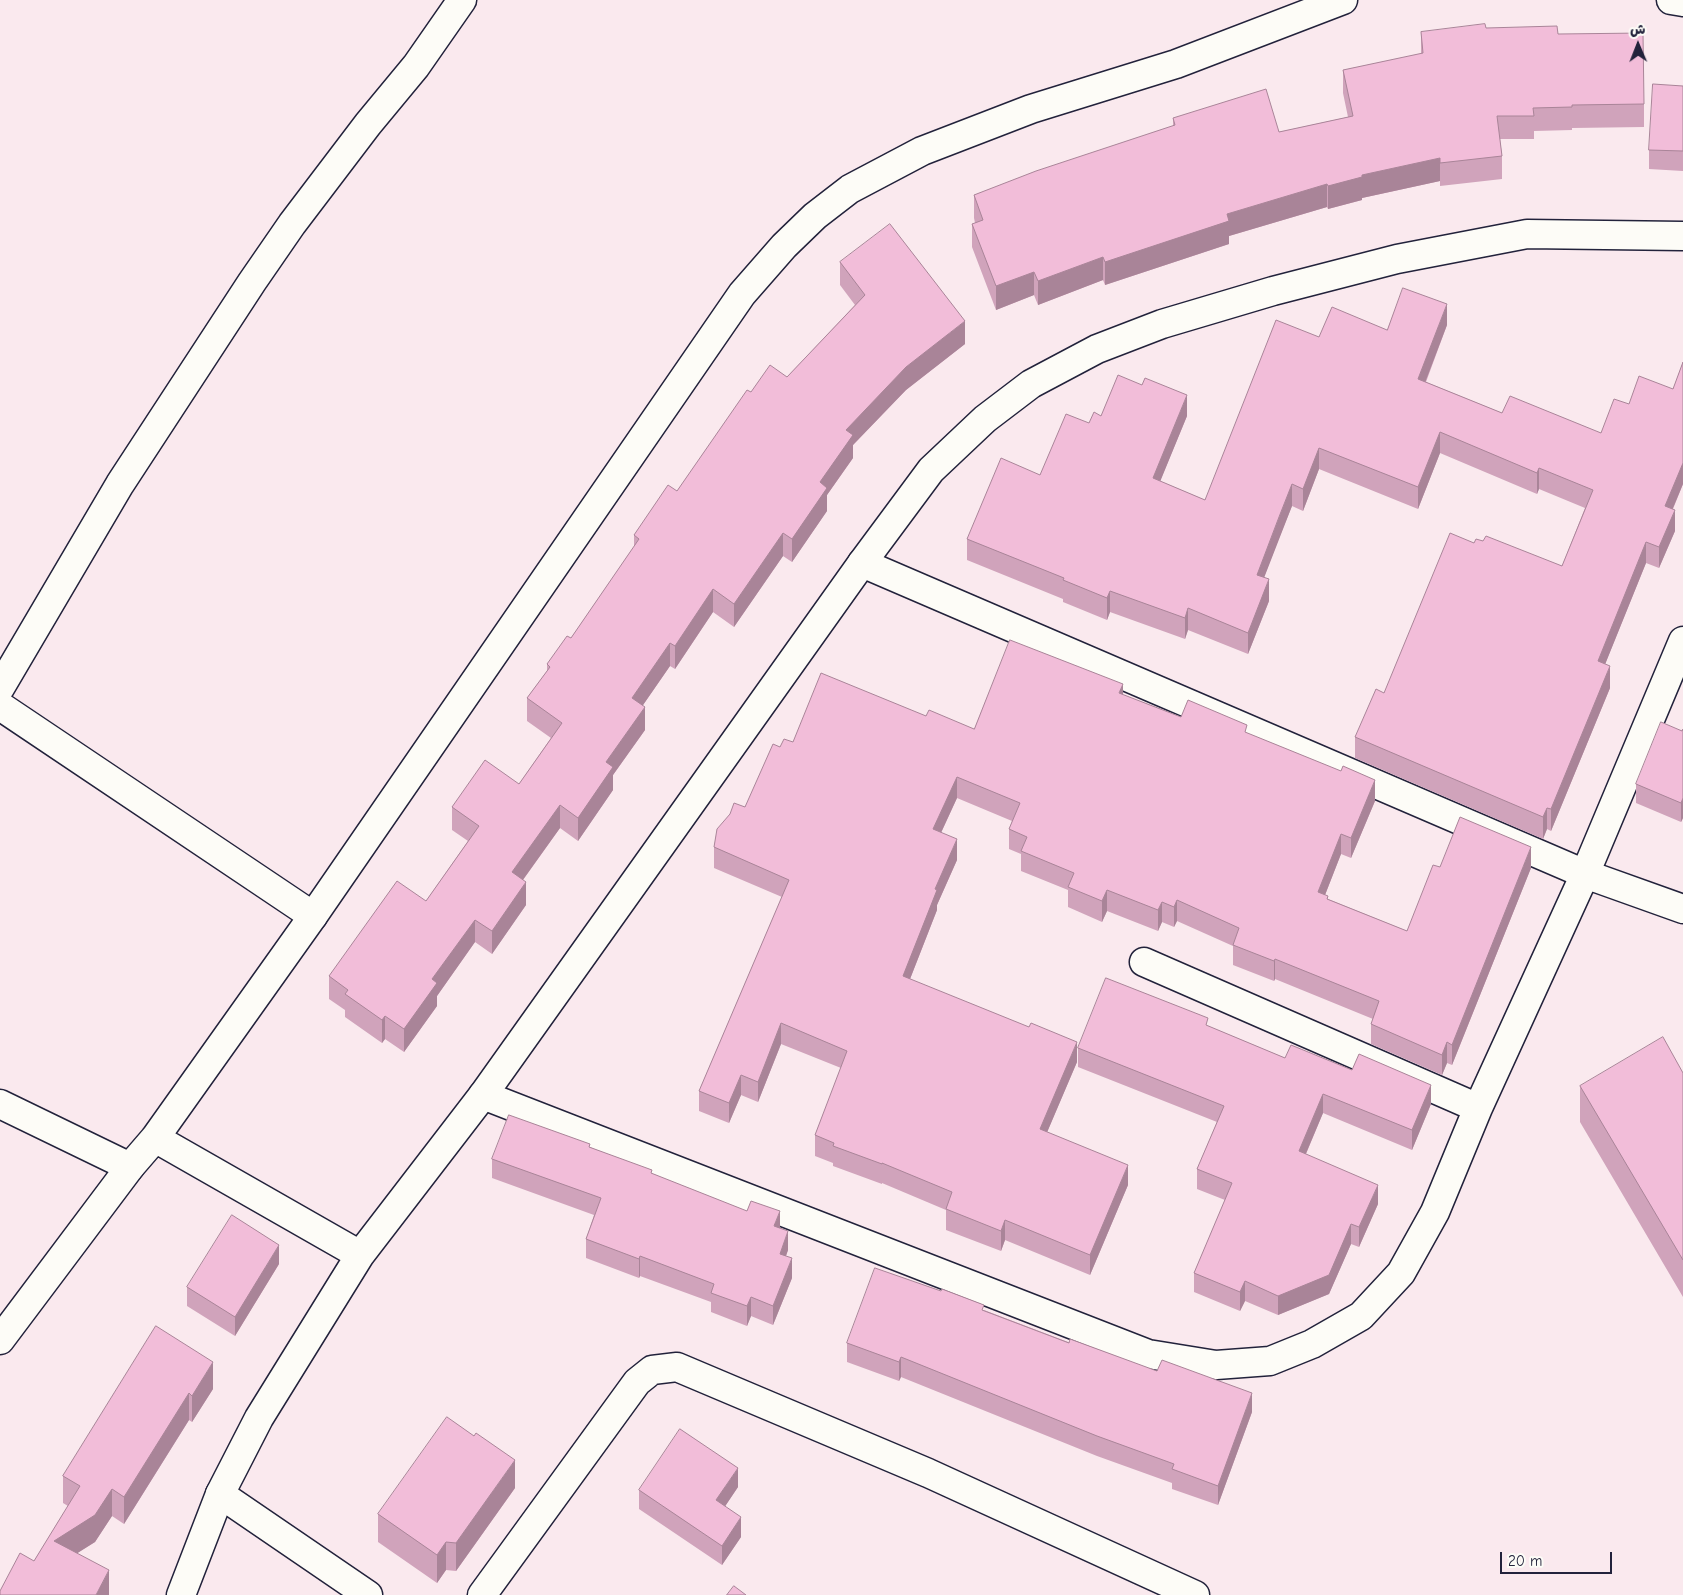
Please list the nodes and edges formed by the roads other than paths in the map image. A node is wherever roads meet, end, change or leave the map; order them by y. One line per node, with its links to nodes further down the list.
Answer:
1 (462, 0): 8 (street)
2 (1343, 0): 12 (street)
3 (1671, 0): 4 (street)
4 (1683, 2)
5 (1683, 236): 6 (street)
6 (862, 563): 10 (street); 14 (street)
7 (1683, 642): 10 (street)
8 (0, 688)
9 (0, 706): 12 (street)
10 (1585, 874): 11 (street); 16 (street)
11 (1683, 909)
12 (313, 916): 17 (street)
13 (1144, 962): 16 (street)
14 (483, 1095): 16 (street); 19 (street)
15 (0, 1104): 18 (street)
16 (1478, 1108)
17 (155, 1138): 18 (street); 19 (street)
18 (130, 1167): 20 (street)
19 (360, 1255): 21 (street)
20 (0, 1340)
21 (220, 1494): 22 (street); 23 (street)
22 (181, 1595)
23 (368, 1595)
24 (482, 1595): 25 (street)
25 (1195, 1595)

